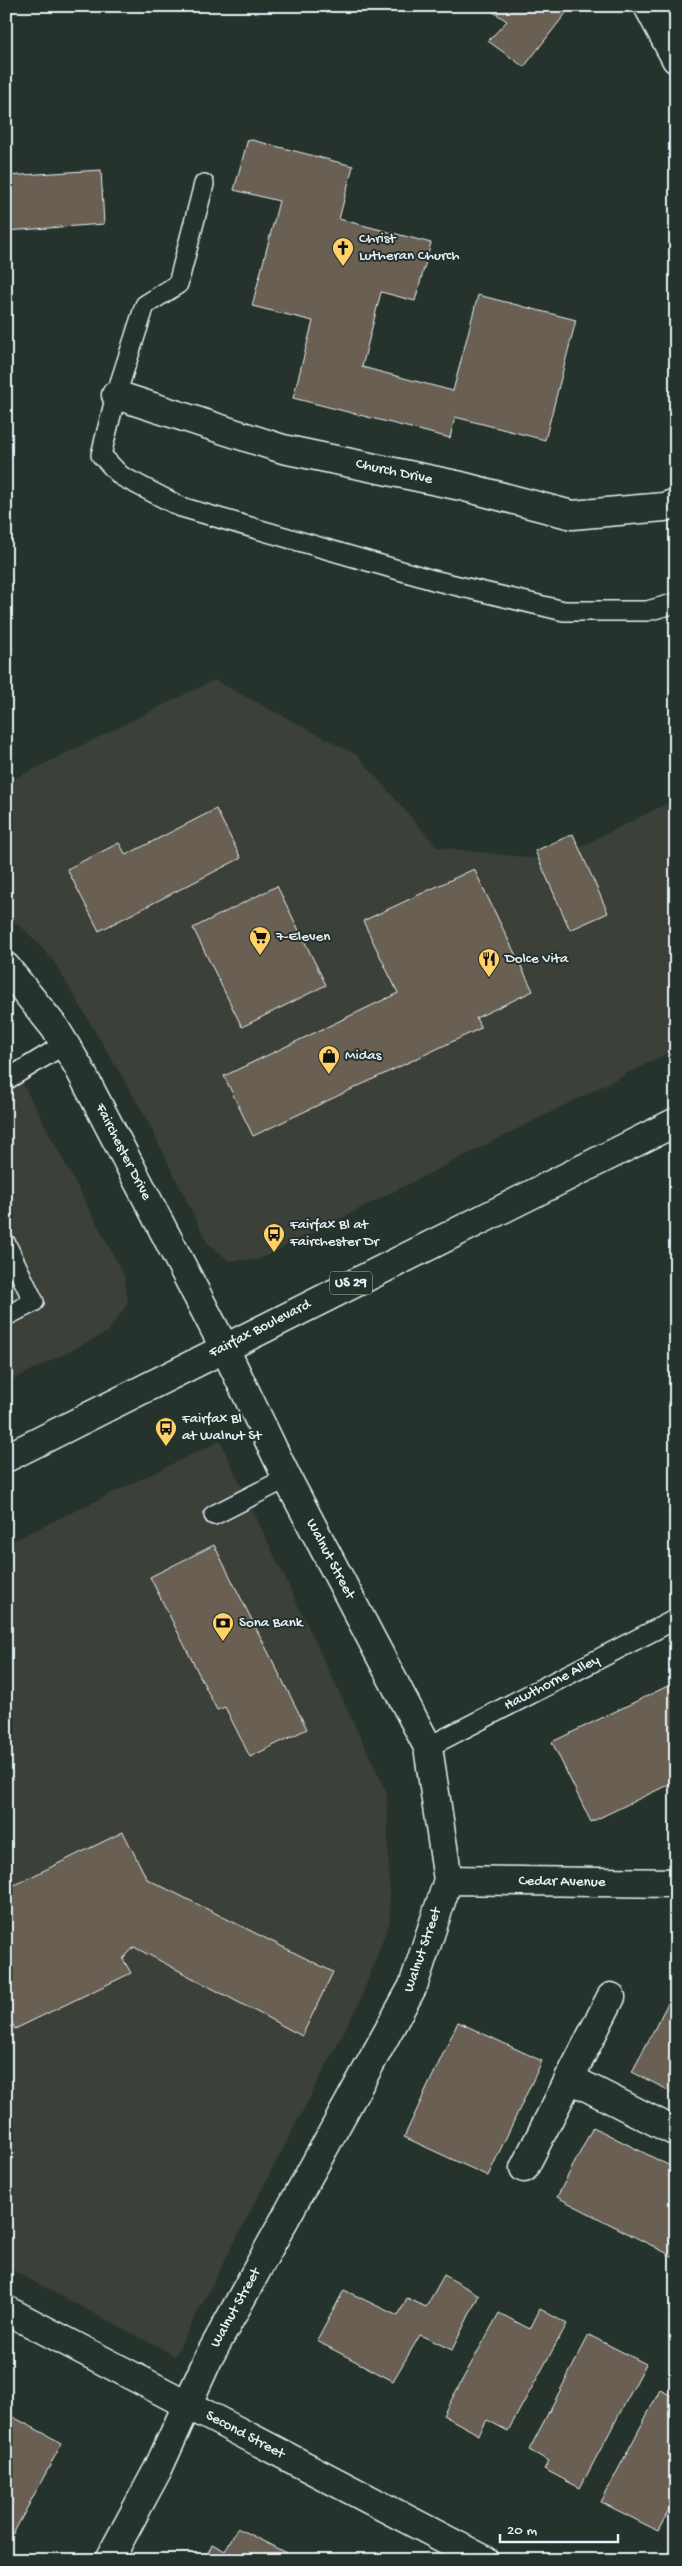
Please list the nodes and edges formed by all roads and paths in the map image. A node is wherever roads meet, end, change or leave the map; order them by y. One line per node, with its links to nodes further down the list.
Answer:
1 (648, 6): 2 (street)
2 (676, 59)
3 (204, 184): 4 (lane)
4 (116, 395): 5 (street, Church Drive); 6 (lane)
5 (676, 503)
6 (676, 602)
7 (6, 967): 8 (street, Fairchester Drive)
8 (65, 1044): 9 (lane); 13 (street, Fairchester Drive)
9 (6, 1080)
10 (676, 1122): 13 (street, Fairfax Boulevard / US 29)
11 (6, 1244): 12 (lane)
12 (6, 1316)
13 (224, 1347): 14 (street, Fairfax Boulevard / US 29); 15 (street, Walnut Street)
14 (6, 1458)
15 (287, 1478): 16 (lane); 18 (street, Walnut Street)
16 (214, 1515)
17 (676, 1619): 18 (lane, Hawthorne Alley)
18 (428, 1747): 19 (street, Walnut Street)
19 (448, 1880): 20 (street, Cedar Avenue); 26 (street, Walnut Street)
20 (676, 1883)
21 (611, 1997): 22 (street)
22 (570, 2078): 23 (street); 24 (street)
23 (676, 2132)
24 (524, 2168)
25 (6, 2310): 26 (street, Second Street)
26 (187, 2405): 27 (street, Walnut Street); 28 (street, Second Street)
27 (109, 2560)
28 (485, 2560)

